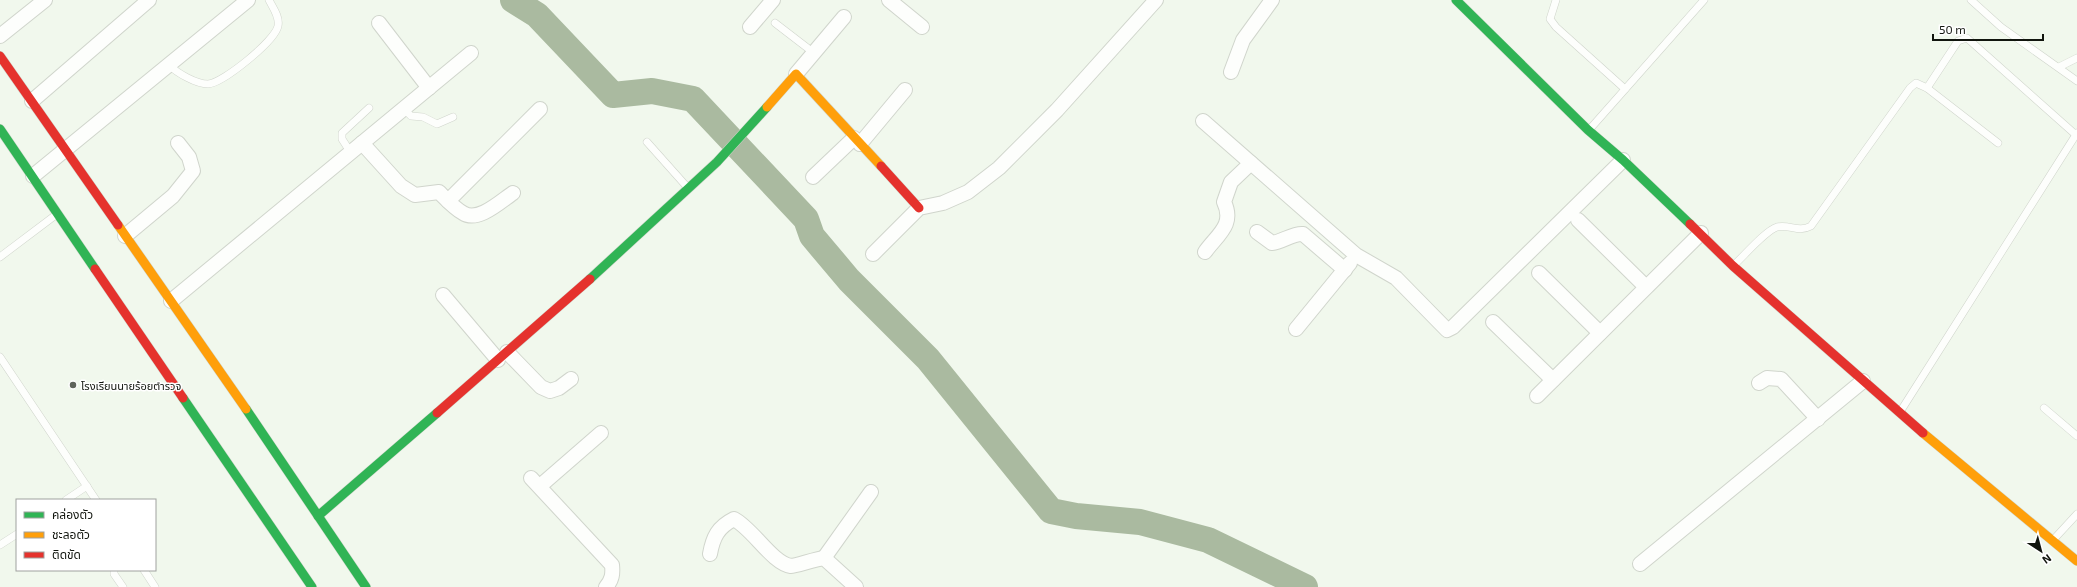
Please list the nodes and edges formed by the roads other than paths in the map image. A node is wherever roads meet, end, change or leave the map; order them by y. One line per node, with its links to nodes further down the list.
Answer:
1 (45, 0): 18 (street)
2 (149, 0): 32 (street)
3 (248, 0): 23 (street)
4 (269, 0): 23 (lane)
5 (773, 0): 16 (street)
6 (889, 0): 17 (street)
7 (1156, 0): 55 (street)
8 (1272, 0): 25 (street)
9 (1456, 0): 39 (street)
10 (1556, 0): 30 (lane)
11 (1704, 0): 30 (lane)
12 (1971, 0): 24 (lane)
13 (844, 17): 19 (street)
14 (379, 23): 28 (street)
15 (775, 23): 19 (lane)
16 (750, 27)
17 (922, 27)
18 (0, 36)
19 (814, 52): 26 (street)
20 (471, 53): 28 (street)
21 (0, 56): 32 (street)
22 (2077, 58): 24 (lane)
23 (169, 65): 46 (street)
24 (2059, 67): 27 (lane)
25 (1231, 72)
26 (796, 74): 41 (street); 52 (street)
27 (2077, 81)
28 (428, 88): 34 (street)
29 (1926, 88): 40 (lane); 45 (lane); 65 (lane)
30 (1625, 89): 39 (lane)
31 (905, 90): 41 (street)
32 (32, 101): 46 (street)
33 (369, 108): 47 (lane)
34 (404, 109): 36 (lane); 44 (street)
35 (540, 109): 54 (street)
36 (453, 117)
37 (1203, 121): 49 (street)
38 (0, 129): 50 (street)
39 (1588, 130): 48 (street)
40 (2076, 134): 82 (lane)
41 (857, 141): 51 (street); 55 (street)
42 (647, 142): 52 (lane)
43 (178, 143): 60 (street)
44 (362, 143): 47 (street); 54 (street)
45 (1998, 143)
46 (66, 150): 50 (street); 60 (street)
47 (351, 153): 70 (street)
48 (1623, 160): 59 (street); 63 (street)
49 (1251, 163): 61 (street); 63 (street)
50 (33, 176): 56 (street)
51 (813, 177)
52 (688, 188): 74 (street)
53 (513, 193): 54 (street)
54 (448, 201)
55 (919, 208): 62 (street)
56 (58, 214): 64 (lane); 103 (street)
57 (1578, 220): 68 (street)
58 (1257, 232): 66 (street)
59 (1701, 233): 65 (street); 68 (street)
60 (125, 236): 70 (street)
61 (1205, 252)
62 (873, 254)
63 (1356, 255): 66 (street)
64 (0, 257)
65 (1733, 266): 78 (street)
66 (1344, 270): 72 (street)
67 (1540, 273): 73 (street)
68 (1646, 286): 73 (street)
69 (443, 296): 74 (street)
70 (171, 301): 91 (street)
71 (1493, 322): 77 (street)
72 (1296, 329)
73 (1600, 332): 77 (street)
74 (502, 356): 76 (street); 91 (street)
75 (0, 357): 86 (lane)
76 (571, 378)
77 (1553, 380): 80 (street)
78 (1863, 381): 82 (street); 83 (street)
79 (1759, 383): 83 (street)
80 (1537, 396)
81 (2044, 408): 85 (lane)
82 (1900, 413): 93 (street)
83 (1818, 419): 98 (street)
84 (601, 433): 105 (street)
85 (2077, 436)
86 (87, 486): 88 (lane); 89 (lane)
87 (871, 492): 96 (street)
88 (68, 499)
89 (95, 499)
90 (2077, 514): 93 (lane)
91 (318, 516): 104 (street)
92 (16, 535): 94 (lane)
93 (2053, 541): 97 (street)
94 (0, 545)
95 (710, 554): 96 (street)
96 (824, 558): 106 (street)
97 (2077, 561)
98 (1640, 564)
99 (115, 571): 101 (lane)
100 (145, 571): 102 (lane)
101 (123, 587)
102 (155, 587)
103 (312, 587)
104 (366, 587)
105 (606, 587)
106 (856, 587)

